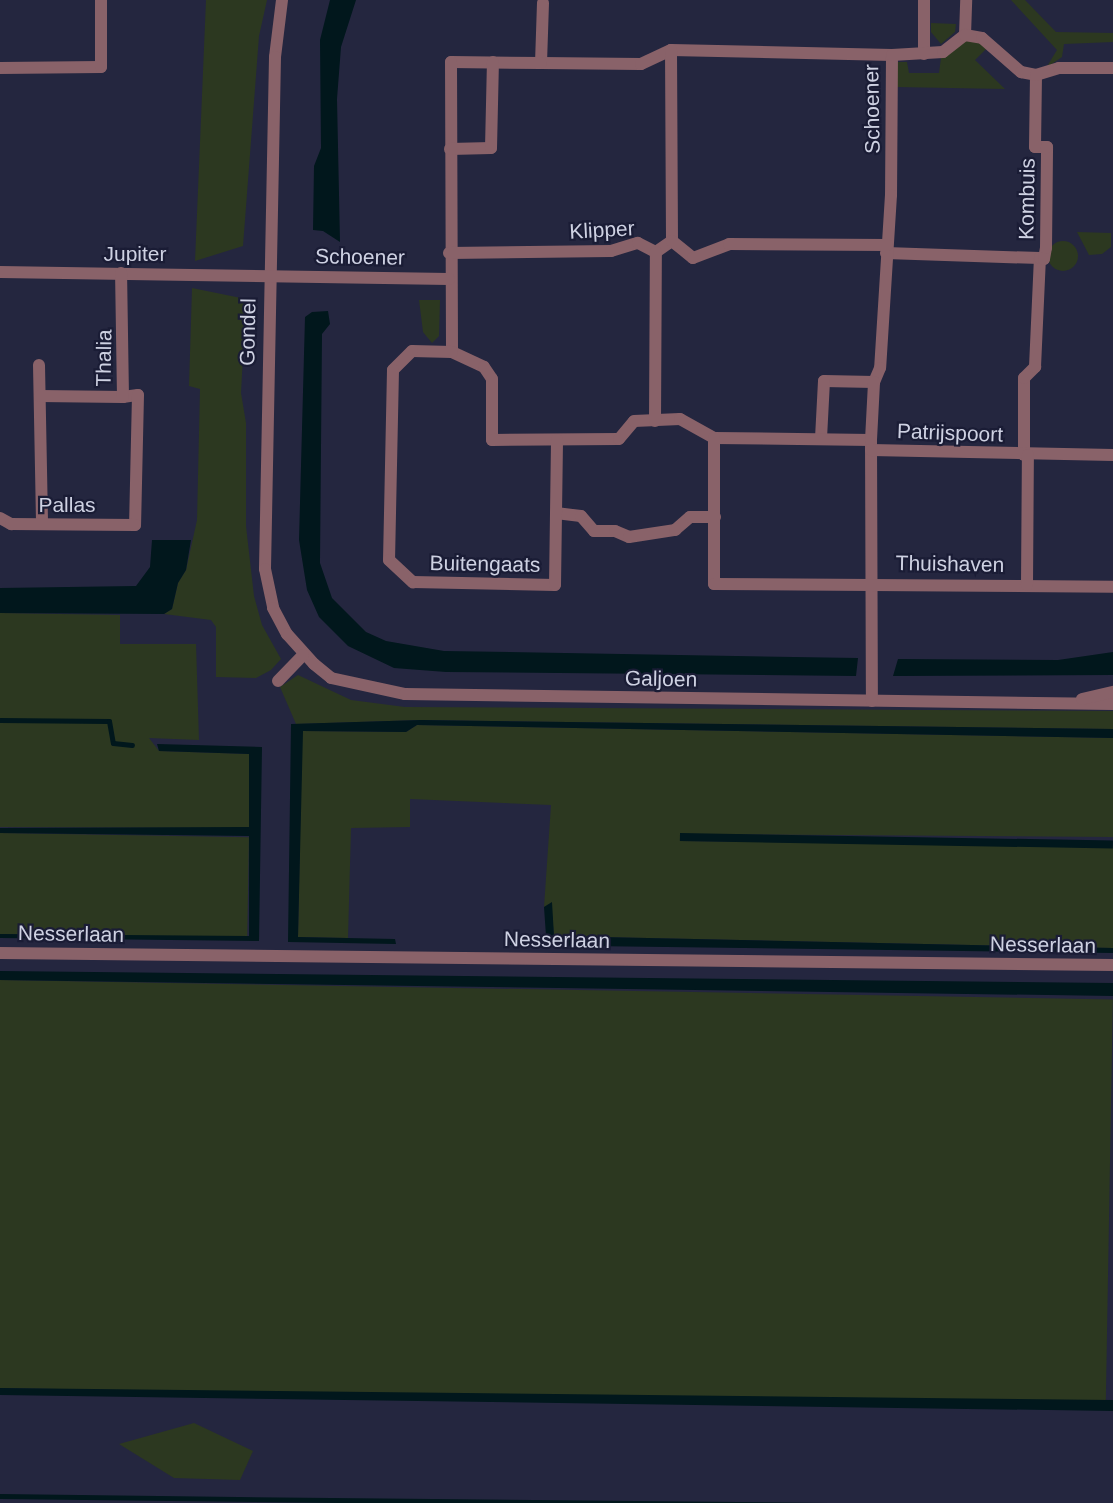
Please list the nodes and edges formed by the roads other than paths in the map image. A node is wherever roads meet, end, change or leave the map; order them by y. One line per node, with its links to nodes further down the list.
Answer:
1 (101, 0): 12 (street)
2 (282, 0): 23 (street, Gondel)
3 (924, 0): 9 (street)
4 (966, 0): 6 (street)
5 (543, 3): 11 (street)
6 (965, 35): 9 (street); 14 (street)
7 (671, 50): 8 (street, Schoener); 11 (street, Schoener); 16 (street)
8 (892, 54): 9 (street); 17 (street, Schoener)
9 (924, 54)
10 (493, 63): 11 (street, Schoener); 15 (street); 15 (street, Schoener)
11 (542, 63)
12 (0, 68)
13 (1113, 68): 14 (street)
14 (1036, 75): 20 (street, Kombuis)
15 (450, 149): 19 (street, Schoener)
16 (672, 240): 17 (street); 18 (street, Klipper)
17 (886, 249): 20 (street, Kombuis); 28 (street, Schoener)
18 (656, 252): 19 (street, Klipper); 31 (street)
19 (449, 253): 24 (street, Schoener)
20 (1040, 258): 27 (street, Kombuis)
21 (0, 272): 22 (street, Jupiter)
22 (121, 273): 23 (street, Jupiter); 30 (street, Thalia)
23 (269, 275): 24 (street, Schoener); 45 (street, Gondel)
24 (449, 279): 25 (street, Schoener)
25 (452, 352): 34 (street); 38 (street, Buitengaats)
26 (39, 365): 29 (street)
27 (1035, 366): 36 (street, Thuishaven)
28 (874, 382): 33 (street); 35 (street, Schoener)
29 (40, 396): 30 (street, Thalia); 41 (street)
30 (123, 397): 41 (street, Pallas)
31 (656, 421): 32 (street); 34 (street)
32 (714, 438): 33 (street); 40 (street)
33 (821, 438): 35 (street)
34 (557, 440): 38 (street, Buitengaats)
35 (871, 445): 36 (street, Patrijspoort); 42 (street, Thuishaven)
36 (1026, 455): 37 (street, Patrijspoort); 43 (street, Thuishaven)
37 (1113, 455)
38 (556, 513): 40 (street)
39 (0, 518): 41 (street, Pallas)
40 (715, 518): 42 (street)
41 (42, 524)
42 (872, 583): 43 (street, Thuishaven); 48 (street, Thuishaven)
43 (1027, 585): 44 (street, Thuishaven)
44 (1113, 587)
45 (303, 654): 46 (street); 48 (street, Galjoen)
46 (278, 681)
47 (1113, 692): 49 (street, Galjoen)
48 (872, 701): 49 (street, Galjoen)
49 (1065, 703): 50 (street, Galjoen)
50 (1113, 704)
51 (0, 953): 52 (street, Nesserlaan)
52 (1113, 965)

